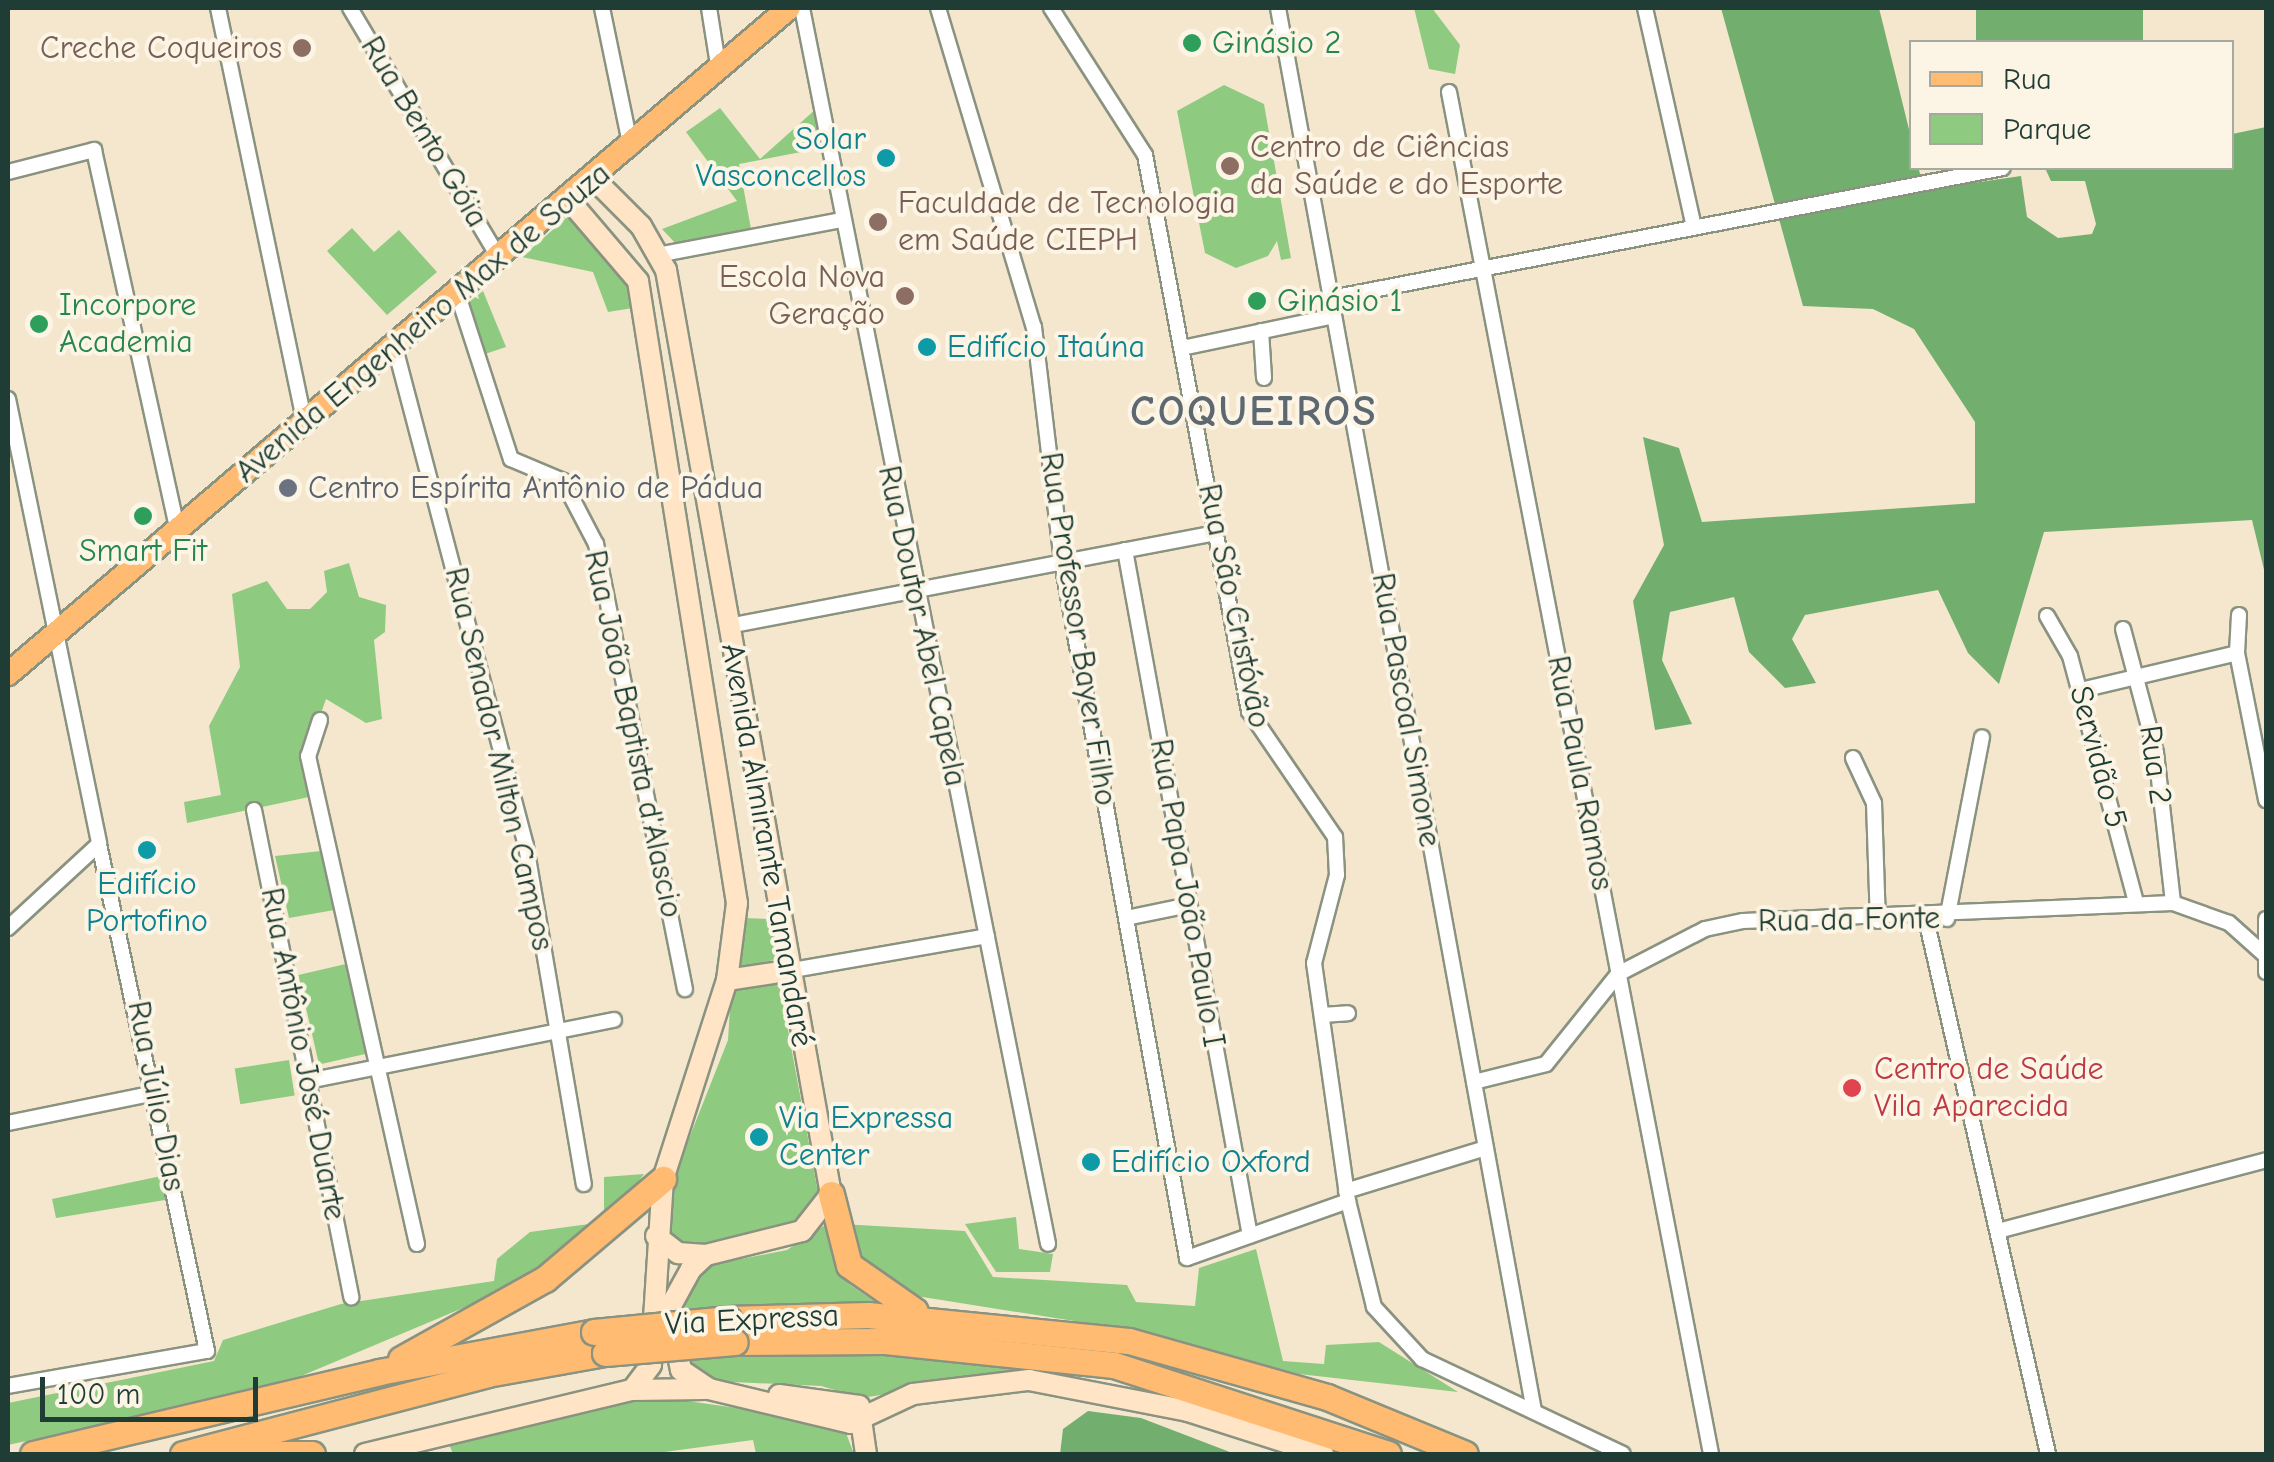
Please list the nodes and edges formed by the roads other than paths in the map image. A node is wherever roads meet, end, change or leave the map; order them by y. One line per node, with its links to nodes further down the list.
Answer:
1 (218, 8): 32 (street)
2 (350, 8): 21 (street, Rua Bento Góia)
3 (602, 8): 13 (street)
4 (709, 8): 11 (street)
5 (789, 8): 11 (main road, Avenida Engenheiro Max de Souza)
6 (802, 8): 18 (street, Rua Doutor Abel Capela)
7 (938, 8): 36 (street, Rua Professor Bayer Filho)
8 (1050, 8): 29 (street, Rua São Cristóvão)
9 (1278, 8): 25 (street, Rua Pascoal Simone)
10 (1645, 8): 19 (street)
11 (720, 72): 13 (main road, Avenida Engenheiro Max de Souza)
12 (1448, 92): 23 (street, Rua Paula Ramos)
13 (631, 148): 16 (main road, Avenida Engenheiro Max de Souza)
14 (1994, 170): 19 (street)
15 (8, 172): 33 (street)
16 (593, 178): 17 (main road, Avenida Engenheiro Max de Souza); 20 (main road)
17 (568, 199): 21 (main road, Avenida Engenheiro Max de Souza); 22 (main road)
18 (842, 220): 20 (street); 37 (street, Rua Doutor Abel Capela)
19 (1694, 228): 23 (street)
20 (662, 254): 22 (main road); 40 (main road, Avenida Almirante Tamandaré)
21 (498, 256): 24 (main road, Avenida Engenheiro Max de Souza)
22 (633, 267): 54 (main road, Avenida Almirante Tamandaré)
23 (1483, 268): 25 (street); 68 (street, Rua Paula Ramos)
24 (456, 290): 28 (main road, Avenida Engenheiro Max de Souza); 70 (street, Rua João Baptista d'Alascio)
25 (1331, 298): 26 (street, Rua Pascoal Simone)
26 (1334, 316): 27 (street); 77 (street, Rua Pascoal Simone)
27 (1261, 331): 29 (street); 30 (street)
28 (393, 339): 32 (main road, Avenida Engenheiro Max de Souza); 74 (street, Rua Senador Milton Campos)
29 (1182, 348): 34 (street, Rua São Cristóvão)
30 (1264, 378)
31 (8, 399): 42 (street, Rua Júlio Dias)
32 (304, 418): 33 (main road, Avenida Engenheiro Max de Souza)
33 (178, 532): 42 (main road, Avenida Engenheiro Max de Souza)
34 (1216, 533): 35 (street); 72 (street, Rua São Cristóvão)
35 (1125, 550): 36 (street); 57 (street, Rua Papa João Paulo I)
36 (1062, 562): 37 (street); 58 (street, Rua Professor Bayer Filho)
37 (912, 591): 40 (street); 64 (street, Rua Doutor Abel Capela)
38 (2047, 616): 46 (street, Servidão 5)
39 (2238, 616): 43 (street)
40 (728, 626): 53 (main road, Avenida Almirante Tamandaré)
41 (2122, 629): 44 (street, Rua 2)
42 (60, 632): 45 (main road, Avenida Engenheiro Max de Souza); 52 (street, Rua Júlio Dias)
43 (2237, 653): 44 (street); 50 (street)
44 (2140, 672): 46 (street); 56 (street, Rua 2)
45 (8, 674)
46 (2081, 690): 55 (street, Servidão 5)
47 (320, 720): 75 (street)
48 (1982, 737): 60 (street)
49 (1854, 758): 62 (street)
50 (2266, 800)
51 (254, 810): 76 (street, Rua Antônio José Duarte)
52 (99, 844): 63 (street); 78 (street, Rua Júlio Dias)
53 (773, 893): 54 (main road); 66 (main road, Avenida Almirante Tamandaré)
54 (737, 902): 69 (main road, Avenida Almirante Tamandaré)
55 (2136, 903): 56 (street, Rua da Fonte); 60 (street, Rua da Fonte)
56 (2172, 904): 65 (street, Rua da Fonte)
57 (1190, 905): 58 (street); 88 (street, Rua Papa João Paulo I)
58 (1126, 918): 88 (street, Rua Professor Bayer Filho)
59 (1926, 919): 60 (street, Rua da Fonte); 62 (street, Rua da Fonte); 86 (street)
60 (1947, 919)
61 (2266, 919): 65 (street)
62 (1878, 921): 68 (street, Rua da Fonte)
63 (8, 928)
64 (987, 936): 66 (street); 90 (street, Rua Doutor Abel Capela)
65 (2264, 954): 67 (street)
66 (787, 971): 69 (main road); 84 (main road, Avenida Almirante Tamandaré)
67 (2266, 972)
68 (1618, 974): 77 (street, Rua da Fonte); 111 (street, Rua Paula Ramos)
69 (727, 980): 82 (main road, Avenida Almirante Tamandaré)
70 (685, 989)
71 (1348, 1013): 72 (street)
72 (1322, 1015): 85 (street, Rua São Cristóvão)
73 (614, 1020): 74 (street)
74 (559, 1026): 75 (street); 83 (street, Rua Senador Milton Campos)
75 (377, 1066): 76 (street); 89 (street)
76 (308, 1081): 92 (street, Rua Antônio José Duarte)
77 (1474, 1082): 80 (street, Rua Pascoal Simone)
78 (155, 1093): 79 (street); 97 (street, Rua Júlio Dias)
79 (8, 1123)
80 (1486, 1148): 85 (street); 100 (street, Rua Pascoal Simone)
81 (2266, 1160): 86 (street)
82 (662, 1179): 87 (main road, Avenida Almirante Tamandaré); 96 (highway)
83 (584, 1184)
84 (831, 1194): 91 (main road); 93 (highway)
85 (1347, 1196): 88 (street); 100 (street, Rua São Cristóvão)
86 (1998, 1231): 112 (street)
87 (656, 1236): 91 (main road); 99 (main road, Avenida Almirante Tamandaré)
88 (1250, 1236)
89 (417, 1244)
90 (1048, 1244)
91 (706, 1255): 98 (main road)
92 (352, 1297)
93 (934, 1318): 94 (highway, Via Expressa); 109 (highway, Via Expressa)
94 (732, 1330): 95 (highway, Via Expressa, bridge); 108 (highway, Via Expressa)
95 (600, 1343): 96 (highway, Via Expressa); 103 (highway, Via Expressa)
96 (379, 1372): 102 (highway, Via Expressa)
97 (8, 1386)
98 (709, 1389): 99 (main road); 101 (main road)
99 (632, 1390): 106 (main road)
100 (1534, 1412): 110 (street, Rua São Cristóvão)
101 (861, 1434): 107 (main road)
102 (33, 1454)
103 (183, 1454)
104 (246, 1454): 105 (highway)
105 (312, 1454)
106 (364, 1454)
107 (1324, 1454)
108 (1388, 1454)
109 (1464, 1454)
110 (1623, 1454)
111 (1711, 1454)
112 (2048, 1454)

